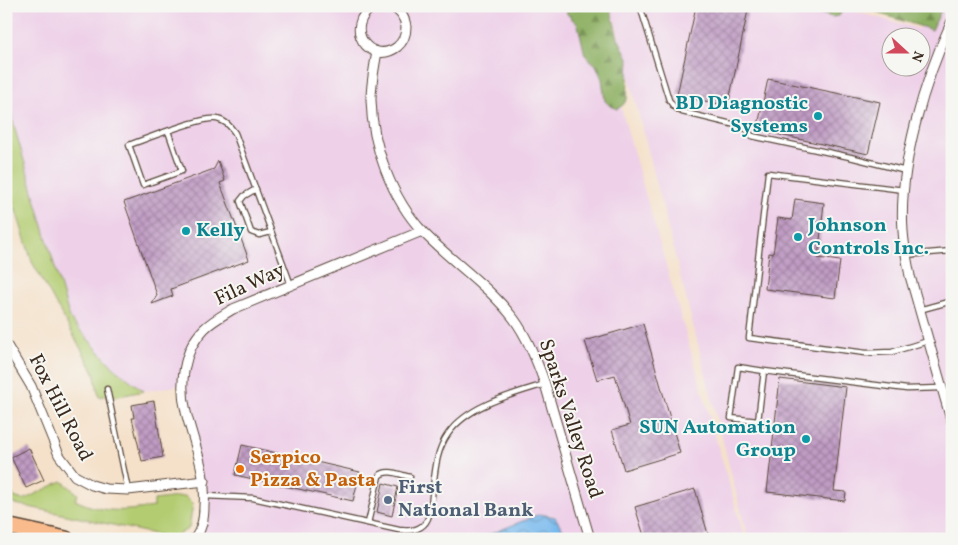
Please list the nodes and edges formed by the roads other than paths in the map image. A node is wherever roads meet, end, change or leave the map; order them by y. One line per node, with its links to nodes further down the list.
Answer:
1 (374, 6): 5 (street)
2 (391, 6): 5 (street)
3 (640, 6): 7 (lane)
4 (952, 21): 7 (street)
5 (377, 52): 10 (street, Sparks Valley Road)
6 (168, 131): 6 (lane); 8 (lane)
7 (906, 171): 9 (street)
8 (256, 189): 11 (lane); 11 (lane)
9 (904, 190): 13 (street); 17 (lane)
10 (422, 230): 14 (street, Fila Way); 20 (street, Sparks Valley Road)
11 (271, 232): 14 (lane)
12 (952, 251): 13 (lane)
13 (905, 255): 16 (street)
14 (291, 285): 25 (street, Fila Way)
15 (952, 301): 16 (lane)
16 (919, 310): 17 (street)
17 (928, 341): 21 (street)
18 (6, 344): 26 (street, Fox Hill Road)
19 (764, 371): 19 (lane); 21 (lane)
20 (544, 384): 28 (lane); 34 (street, Sparks Valley Road)
21 (942, 388): 23 (street)
22 (107, 389): 26 (lane)
23 (952, 423)
24 (410, 477): 28 (lane)
25 (205, 481): 26 (street, Fox Hill Road); 27 (street, Fila Way)
26 (128, 490)
27 (205, 496): 28 (lane); 30 (street, Fila Way)
28 (368, 524)
29 (6, 526): 31 (main road)
30 (201, 529): 32 (street, Fila Way); 33 (street, Fila Way)
31 (66, 539)
32 (195, 539)
33 (205, 539)
34 (590, 539)

